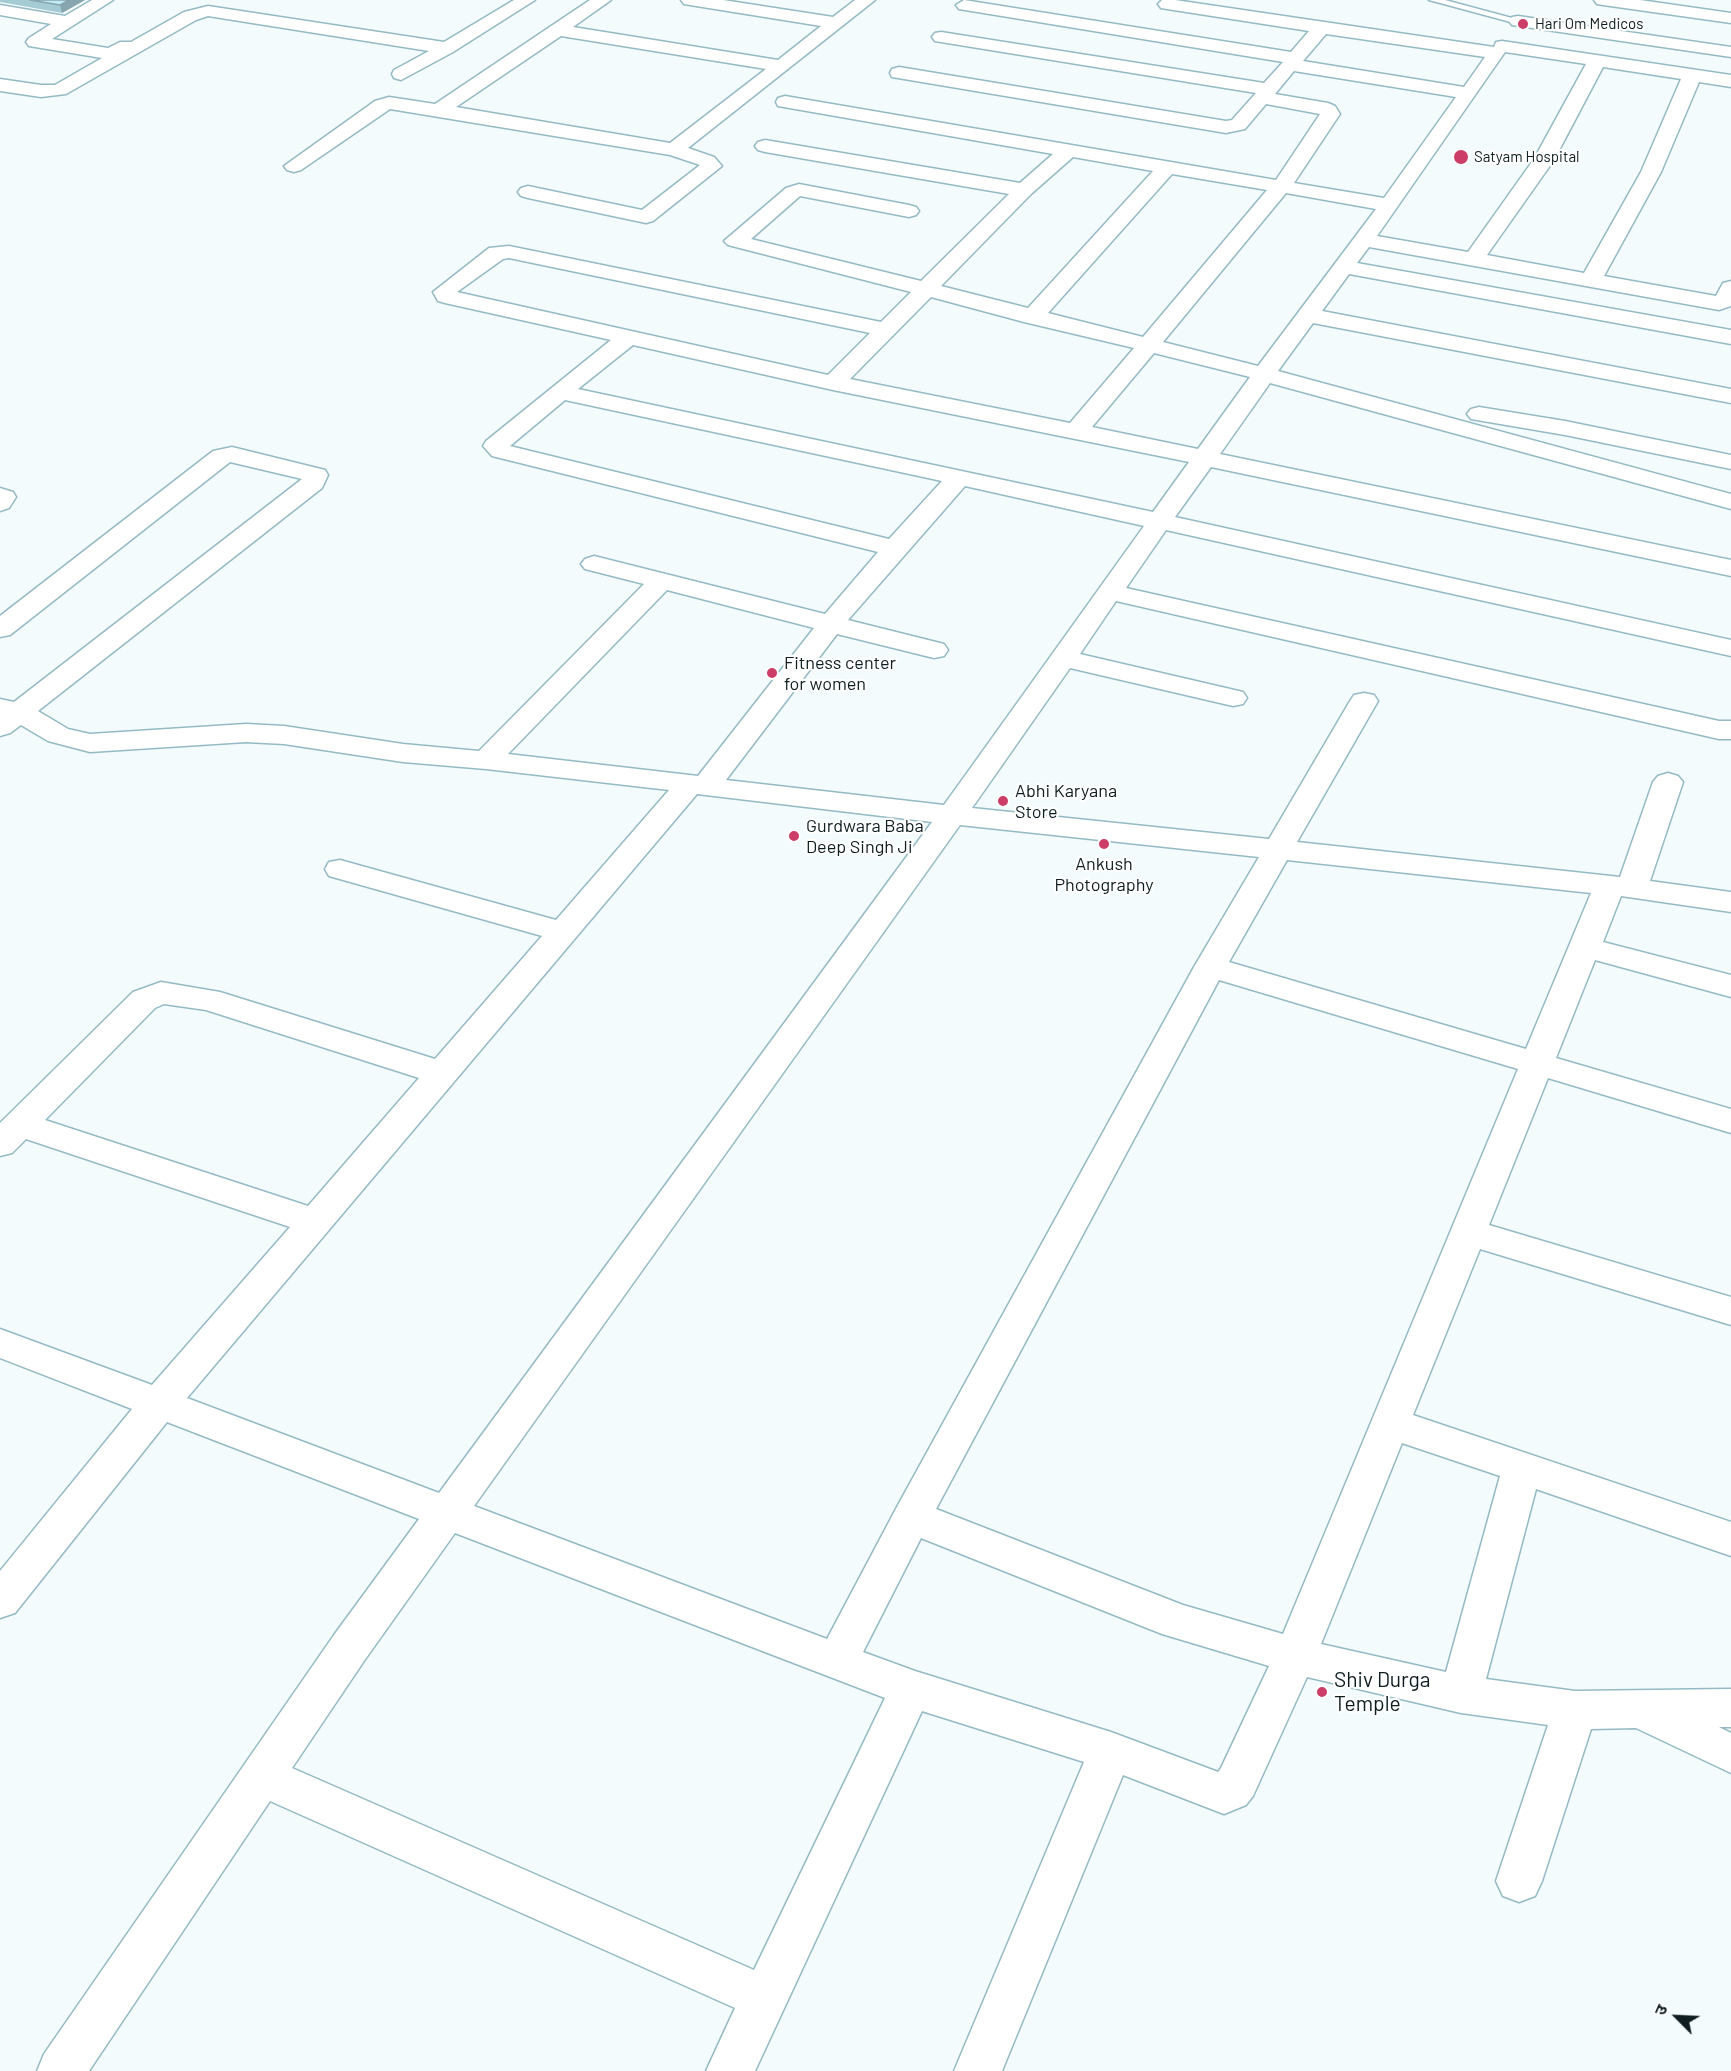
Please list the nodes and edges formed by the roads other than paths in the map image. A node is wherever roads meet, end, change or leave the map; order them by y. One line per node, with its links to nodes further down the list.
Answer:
1 (104, 0): 14 (street)
2 (213, 0): 14 (street)
3 (526, 0): 19 (street)
4 (602, 0): 17 (street)
5 (690, 0): 15 (street)
6 (866, 0): 15 (street)
7 (1434, 0): 12 (lane)
8 (1603, 0): 13 (street)
9 (1167, 4): 16 (street)
10 (965, 5): 22 (street)
11 (0, 10): 14 (street)
12 (1523, 14): 20 (street); 21 (street)
13 (1731, 18)
14 (68, 22)
15 (835, 23): 24 (street)
16 (1322, 28): 20 (street); 22 (street)
17 (557, 30): 24 (street); 33 (street)
18 (941, 37): 31 (street)
19 (447, 48): 26 (street); 29 (street)
20 (1499, 50): 23 (street); 30 (street)
21 (1731, 52)
22 (1292, 61): 30 (street); 31 (street)
23 (1597, 61): 27 (street); 45 (street)
24 (782, 66): 35 (street)
25 (899, 73): 31 (street)
26 (401, 74)
27 (1692, 75): 28 (street); 47 (street)
28 (1731, 81)
29 (0, 85)
30 (1469, 93): 42 (street)
31 (1265, 94): 39 (street)
32 (785, 102): 36 (street)
33 (439, 110): 35 (street); 37 (street)
34 (765, 146): 40 (street)
35 (674, 150): 41 (street)
36 (1069, 150): 38 (street); 40 (street)
37 (294, 166)
38 (1167, 167): 39 (street); 51 (street)
39 (1281, 187): 42 (street); 55 (street)
40 (1024, 190): 49 (street)
41 (528, 192)
42 (1390, 205): 44 (street)
43 (909, 211): 49 (street)
44 (1364, 240): 45 (street); 46 (street)
45 (1473, 260): 47 (street)
46 (1344, 267): 50 (street); 54 (street)
47 (1591, 280): 48 (street)
48 (1731, 288)
49 (924, 290): 51 (street); 52 (street)
50 (1308, 315): 56 (street); 59 (street)
51 (1032, 317): 55 (street)
52 (885, 329): 53 (street); 57 (street)
53 (629, 337): 57 (street); 58 (street)
54 (1731, 337)
55 (1148, 345): 56 (street); 61 (street)
56 (1264, 374): 60 (street); 62 (street)
57 (833, 383): 61 (street)
58 (560, 392): 64 (street); 69 (street)
59 (1731, 396)
60 (1366, 402): 63 (street); 67 (street)
61 (1076, 431): 62 (street)
62 (1204, 459): 68 (street); 71 (street)
63 (1731, 462)
64 (959, 477): 68 (street); 69 (street)
65 (0, 495): 66 (street)
66 (0, 502)
67 (1731, 502)
68 (1158, 523): 73 (street); 76 (street)
69 (895, 548): 74 (street)
70 (594, 564): 72 (street)
71 (1731, 568)
72 (662, 580): 74 (street); 83 (street)
73 (1110, 592): 78 (street); 82 (street)
74 (831, 624): 77 (street); 85 (street)
75 (0, 629): 81 (street)
76 (1731, 648)
77 (934, 650)
78 (1063, 658): 79 (street); 86 (street)
79 (1233, 698)
80 (1364, 701): 87 (street)
81 (6, 715): 83 (street)
82 (1731, 730)
83 (486, 760): 85 (street)
84 (1668, 782): 89 (street)
85 (698, 785): 86 (street); 91 (street)
86 (952, 815): 87 (street); 107 (street)
87 (1279, 848): 89 (street); 93 (street)
88 (340, 869): 91 (street)
89 (1621, 887): 90 (street); 92 (street)
90 (1731, 902)
91 (563, 932): 96 (street)
92 (1585, 947): 94 (street); 95 (street)
93 (1210, 968): 95 (street); 108 (street)
94 (1731, 986)
95 (1538, 1062): 97 (street); 101 (street)
96 (442, 1073): 99 (street); 100 (street)
97 (1731, 1121)
98 (38, 1130): 100 (street)
99 (0, 1144)
100 (315, 1222): 104 (street)
101 (1468, 1232): 102 (street); 105 (street)
102 (1731, 1311)
103 (0, 1343): 104 (street)
104 (159, 1404): 107 (street); 110 (street)
105 (1390, 1423): 106 (street); 111 (street)
106 (1522, 1468): 109 (street); 114 (street)
107 (446, 1514): 112 (street); 120 (street)
108 (912, 1517): 111 (street); 112 (street)
109 (1731, 1539)
110 (0, 1601)
111 (1296, 1656): 114 (street); 118 (street)
112 (838, 1660): 113 (street)
113 (911, 1689): 118 (street); 122 (street)
114 (1461, 1694): 117 (street)
115 (1731, 1708): 116 (street)
116 (1640, 1709): 117 (street); 119 (street)
117 (1575, 1710): 121 (street)
118 (1111, 1751): 125 (street)
119 (1731, 1754)
120 (262, 1776): 122 (street); 123 (street)
121 (1519, 1881)
122 (765, 1998): 124 (street)
123 (61, 2071)
124 (730, 2071)
125 (978, 2071)

